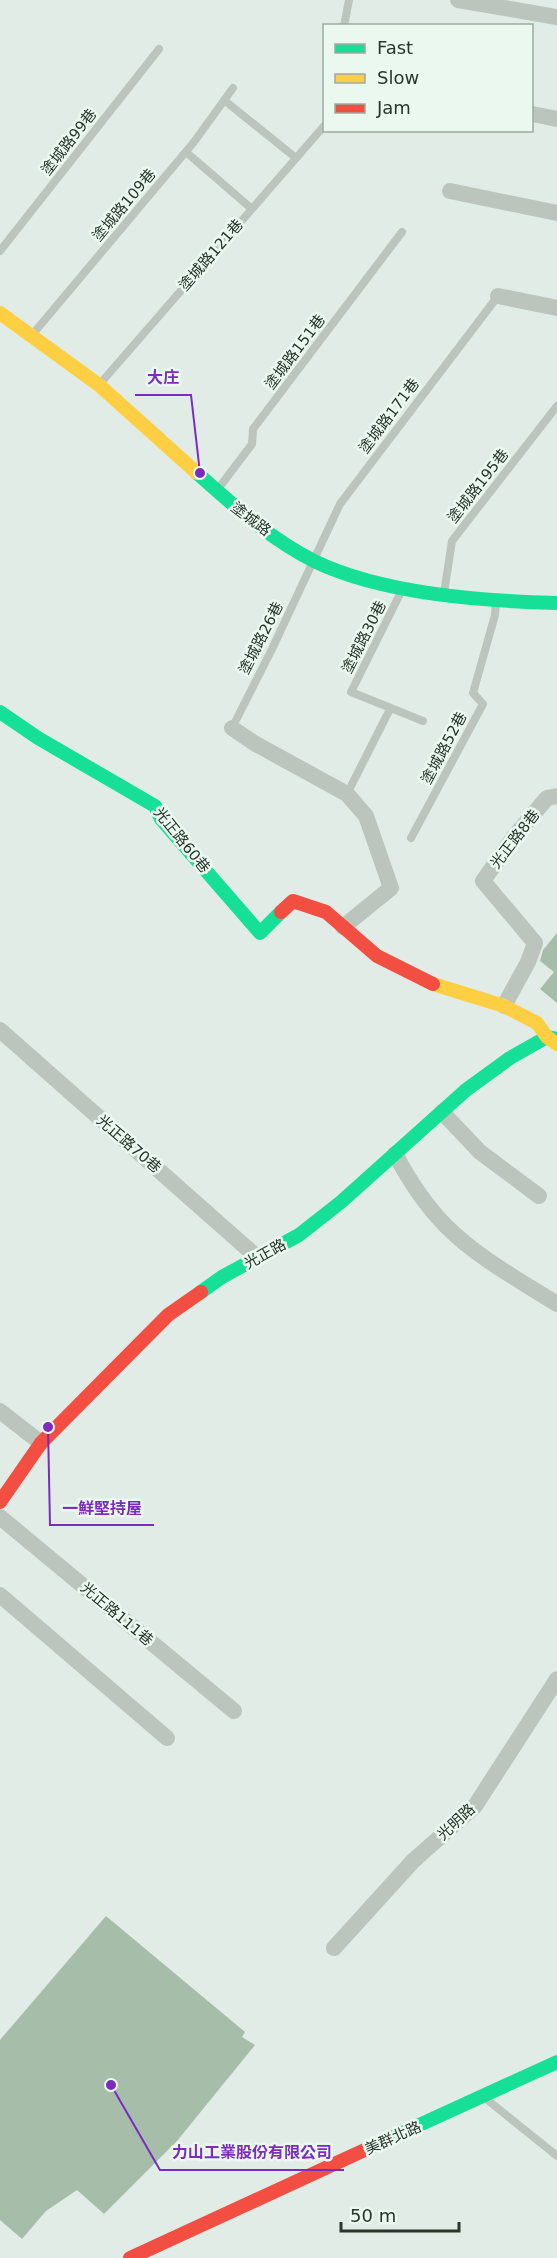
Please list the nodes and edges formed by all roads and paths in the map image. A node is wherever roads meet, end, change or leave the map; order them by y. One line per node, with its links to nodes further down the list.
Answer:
1 (349, 0): 4 (lane)
2 (458, 0): 3 (street)
3 (557, 17)
4 (344, 24)
5 (159, 49): 17 (lane, 塗城路99巷)
6 (233, 88): 7 (lane, 塗城路109巷)
7 (224, 100): 11 (lane, 塗城路109巷); 12 (lane)
8 (533, 114): 9 (street)
9 (557, 119)
10 (323, 127): 12 (lane, 塗城路121巷)
11 (186, 152): 14 (lane); 21 (lane, 塗城路109巷)
12 (296, 158): 14 (lane, 塗城路121巷)
13 (450, 191): 15 (street)
14 (252, 209): 22 (lane, 塗城路121巷)
15 (557, 213)
16 (402, 232): 24 (lane, 塗城路151巷)
17 (0, 251)
18 (498, 296): 19 (street); 25 (lane, 塗城路171巷)
19 (557, 308)
20 (0, 313): 21 (street, 塗城路)
21 (32, 336): 22 (street, 塗城路)
22 (99, 385): 24 (street, 塗城路)
23 (557, 406): 27 (lane, 塗城路195巷)
24 (216, 491): 25 (street, 塗城路)
25 (314, 561): 26 (street, 塗城路); 33 (lane, 塗城路26巷)
26 (403, 588): 27 (street, 塗城路); 30 (lane, 塗城路30巷)
27 (444, 594): 28 (street, 塗城路)
28 (496, 601): 29 (street, 塗城路); 36 (lane, 塗城路52巷)
29 (557, 603)
30 (390, 709): 32 (lane, 塗城路30巷); 34 (lane)
31 (0, 712): 37 (street, 光正路60巷)
32 (423, 721)
33 (232, 728): 34 (street)
34 (347, 794): 37 (street)
35 (557, 796): 38 (street, 光正路8巷)
36 (411, 838)
37 (343, 927): 38 (street, 光正路60巷)
38 (504, 1006): 40 (street, 光正路60巷)
39 (0, 1030): 44 (street, 光正路70巷)
40 (554, 1040): 41 (street, 光正路)
41 (442, 1112): 42 (street, 光正路); 43 (street)
42 (394, 1154): 44 (street, 光正路); 45 (street)
43 (539, 1196)
44 (258, 1258): 47 (street, 光正路)
45 (557, 1304)
46 (0, 1411): 47 (street)
47 (41, 1443): 48 (street, 光正路)
48 (0, 1502)
49 (0, 1517): 52 (street, 光正路111巷)
50 (0, 1595): 53 (street)
51 (557, 1679): 54 (street, 光明路)
52 (234, 1711)
53 (168, 1738)
54 (334, 1948)
55 (557, 2062): 56 (street, 美群北路)
56 (483, 2097): 57 (lane); 58 (street, 美群北路)
57 (557, 2156)
58 (130, 2258)

